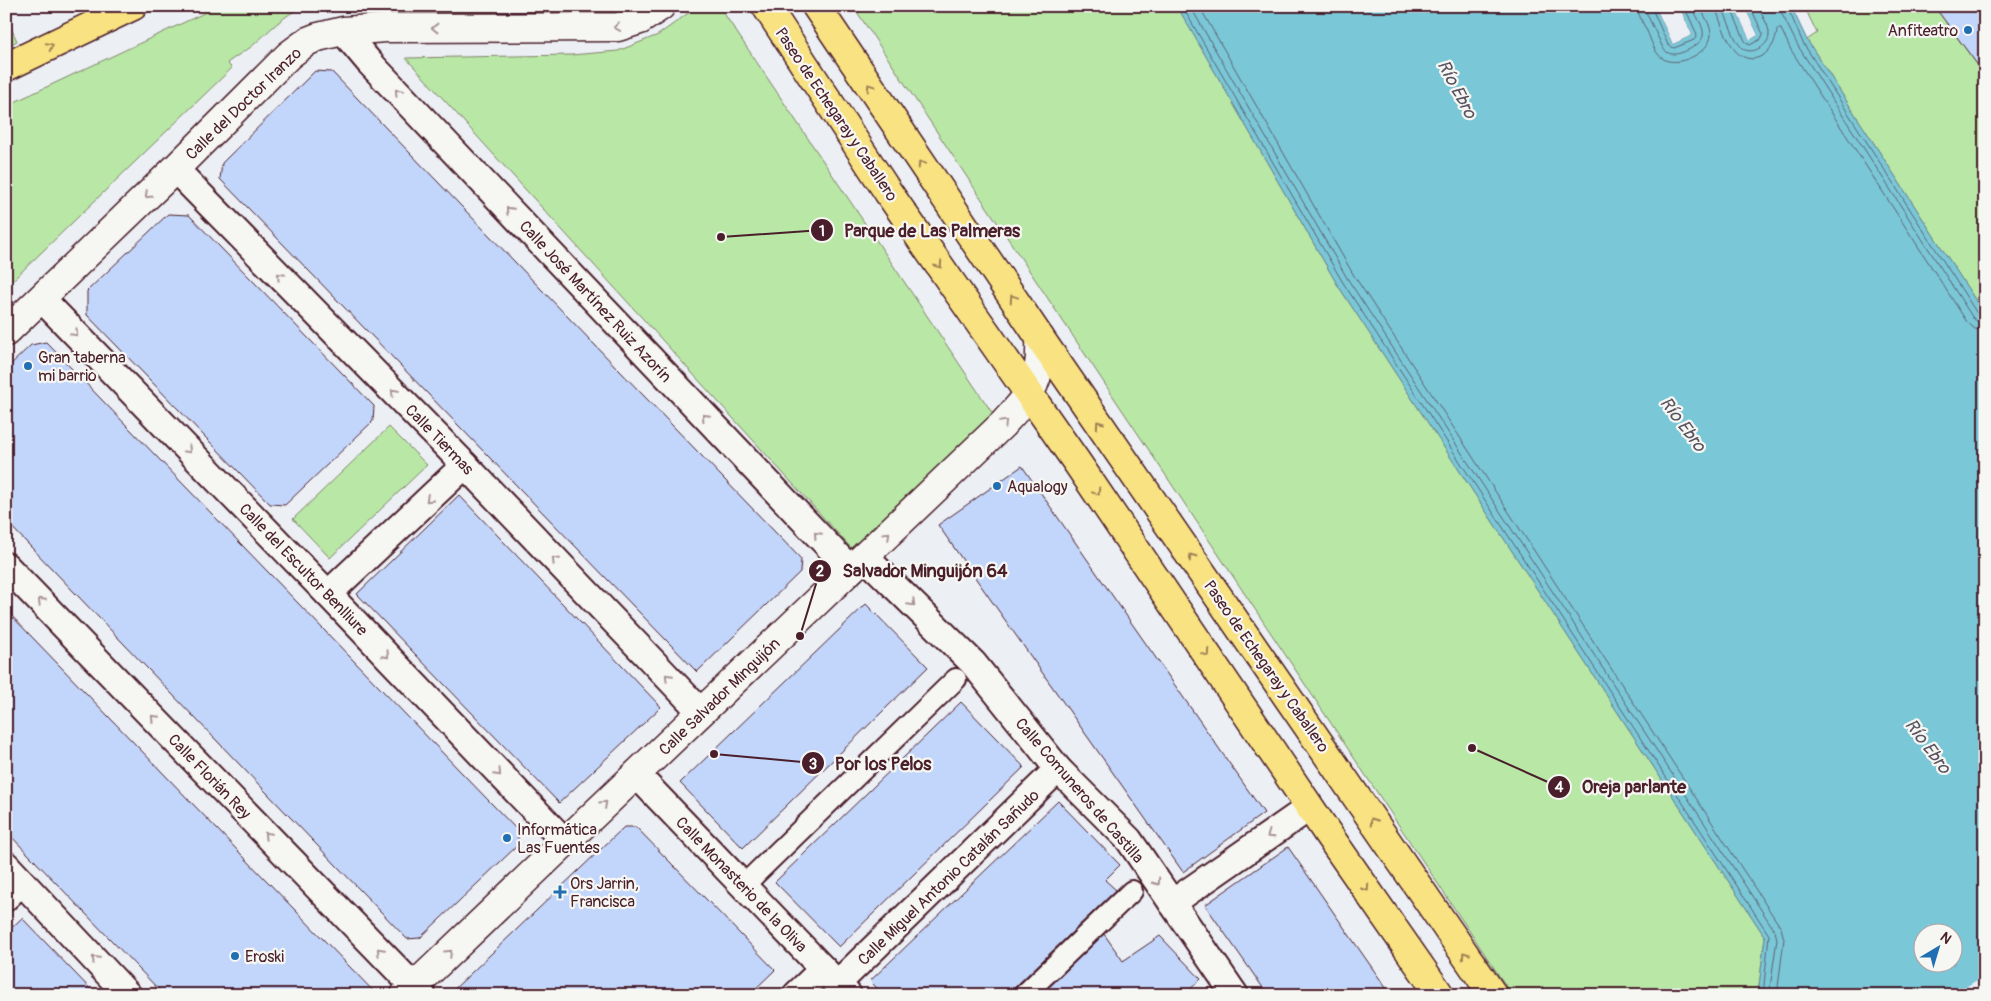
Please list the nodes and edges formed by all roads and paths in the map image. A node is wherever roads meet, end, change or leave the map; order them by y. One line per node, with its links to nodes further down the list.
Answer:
1 (133, 6): 6 (main road, one-way to 1)
2 (660, 6): 5 (street, Calle del Doctor Iranzo, one-way to 5)
3 (766, 6): 11 (main road, Paseo de Echegaray y Caballero, one-way to 11)
4 (816, 6): 10 (main road, Paseo de Echegaray y Caballero, one-way to 4)
5 (343, 31): 7 (street, Calle del Doctor Iranzo); 13 (street, Calle José Martínez Ruiz Azorín, one-way to 5)
6 (6, 67)
7 (175, 169): 8 (street, Calle del Doctor Iranzo, one-way to 8); 12 (street, Calle Tiermas, one-way to 7)
8 (41, 298): 9 (street, Calle del Doctor Iranzo); 15 (street, Calle del Escultor Benlliure, one-way to 15)
9 (6, 332)
10 (1040, 338): 11 (street); 34 (main road, Paseo de Echegaray y Caballero, one-way to 10)
11 (1030, 394): 13 (street, Calle Salvador Minguijón, one-way to 11); 20 (main road, Paseo de Echegaray y Caballero, one-way to 20)
12 (465, 465): 15 (street, one-way to 15); 17 (street, Calle Tiermas, one-way to 12)
13 (858, 563): 17 (street, Calle Salvador Minguijón); 18 (street, Calle Comuneros de Castilla, one-way to 18)
14 (6, 566): 28 (street, Calle Florián Rey, one-way to 14)
15 (328, 594): 21 (street, Calle del Escultor Benlliure, one-way to 21)
16 (956, 680): 23 (street)
17 (702, 712): 19 (street, Calle Salvador Minguijón)
18 (1058, 769): 26 (street, Calle Comuneros de Castilla, one-way to 26); 27 (street, Calle Miguel Antonio Catalán Sañudo)
19 (636, 774): 21 (street, Calle Salvador Minguijón, one-way to 19); 23 (street, Calle Monasterio de la Oliva)
20 (1310, 807): 26 (street, one-way to 26); 33 (main road, Paseo de Echegaray y Caballero, one-way to 33)
21 (564, 842): 28 (street, Calle Salvador Minguijón, one-way to 21)
22 (6, 865): 25 (street)
23 (743, 886): 27 (street, Calle Monasterio de la Oliva)
24 (1132, 891): 32 (street)
25 (12, 894): 30 (street, one-way to 25)
26 (1172, 903): 29 (street, Calle Comuneros de Castilla)
27 (836, 983): 31 (street, Calle Miguel Antonio Catalán Sañudo)
28 (413, 992)
29 (1229, 992)
30 (128, 995)
31 (796, 995)
32 (1024, 995)
33 (1440, 995)
34 (1493, 995)

